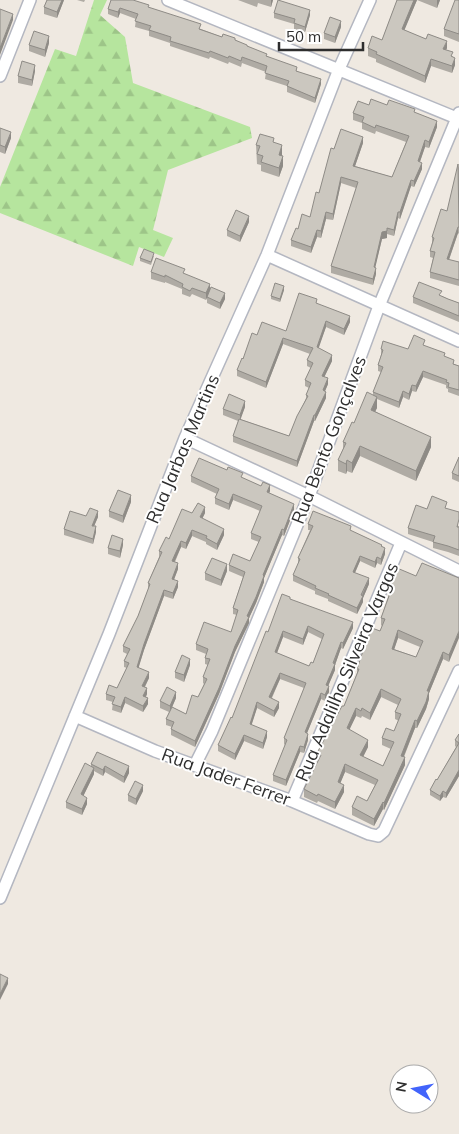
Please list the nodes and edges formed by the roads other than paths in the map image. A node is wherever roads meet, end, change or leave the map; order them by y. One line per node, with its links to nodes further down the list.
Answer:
1 (30, 0): 5 (street)
2 (168, 0): 4 (street)
3 (370, 0): 4 (street, Rua Jarbas Martins)
4 (339, 69): 6 (street); 7 (street, Rua Jarbas Martins)
5 (0, 76)
6 (458, 117): 8 (street, Rua Bento Gonçalves)
7 (267, 255): 8 (street); 10 (street, Rua Jarbas Martins)
8 (379, 306): 9 (street); 11 (street, Rua Bento Gonçalves)
9 (459, 341)
10 (185, 438): 11 (street); 15 (street, Rua Jarbas Martins)
11 (309, 496): 12 (street); 16 (street, Rua Bento Gonçalves)
12 (402, 543): 13 (street); 17 (street, Rua Adalilho Silveira Vargas)
13 (459, 571)
14 (459, 671): 17 (street, Rua Jader Ferrer)
15 (75, 716): 16 (street, Rua Jader Ferrer); 18 (street, Rua Jarbas Martins)
16 (195, 765): 17 (street, Rua Jader Ferrer)
17 (292, 801)
18 (0, 898)

